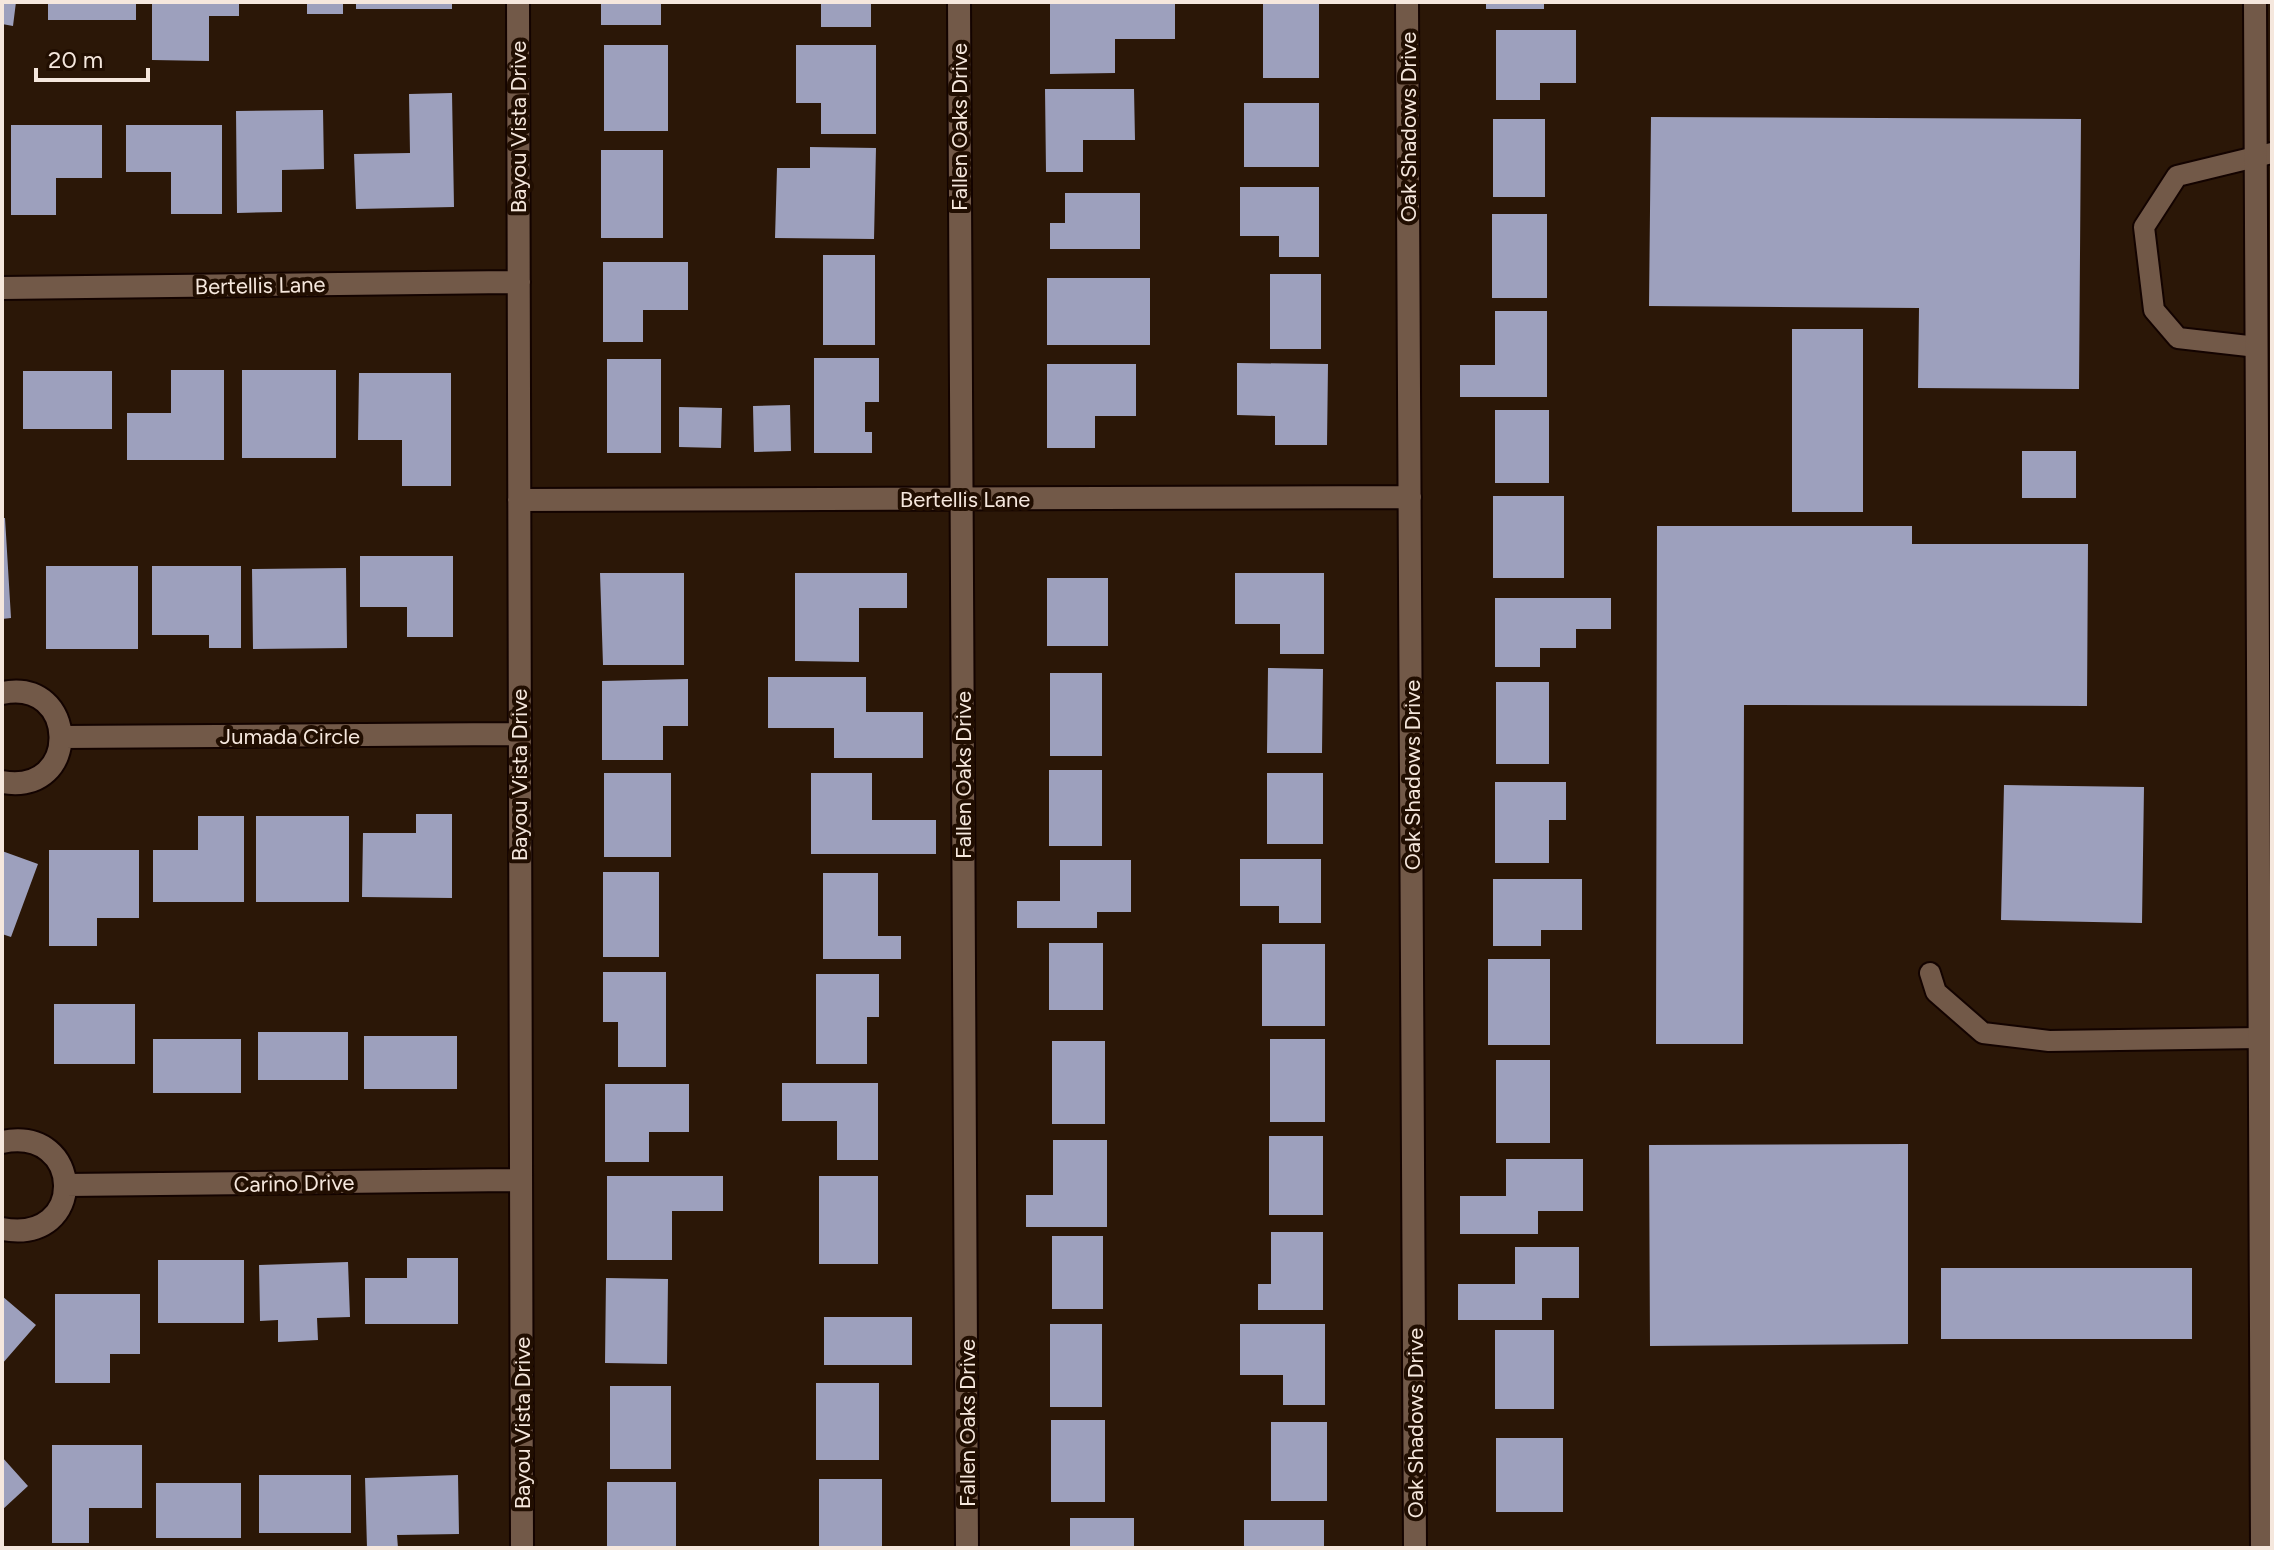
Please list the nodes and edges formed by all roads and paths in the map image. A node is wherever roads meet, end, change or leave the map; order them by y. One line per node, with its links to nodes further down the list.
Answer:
1 (518, 2): 6 (street, Bayou Vista Drive)
2 (959, 2): 10 (street, Fallen Oaks Drive)
3 (1407, 2): 9 (street, Oak Shadows Drive)
4 (2255, 2): 5 (street)
5 (2264, 154): 8 (street); 8 (lane)
6 (519, 282): 7 (street, Bertellis Lane); 11 (street, Bayou Vista Drive)
7 (2, 288)
8 (2257, 347): 17 (street)
9 (1410, 497): 10 (street, Bertellis Lane); 24 (street, Oak Shadows Drive)
10 (961, 499): 11 (street, Bertellis Lane); 23 (street, Fallen Oaks Drive)
11 (519, 500): 13 (street, Bayou Vista Drive)
12 (2, 693): 14 (street)
13 (519, 734): 14 (street, Jumada Circle); 19 (street, Bayou Vista Drive)
14 (62, 737): 15 (street)
15 (2, 782)
16 (1930, 973): 17 (lane)
17 (2260, 1038): 25 (street)
18 (2, 1142): 20 (street)
19 (521, 1180): 20 (street, Carino Drive); 22 (street, Bayou Vista Drive)
20 (66, 1185): 21 (street)
21 (2, 1229)
22 (522, 1548)
23 (967, 1548)
24 (1415, 1548)
25 (2262, 1548)

